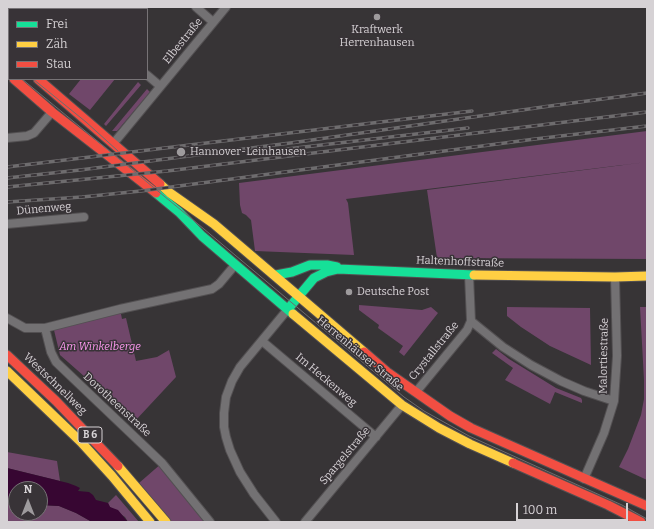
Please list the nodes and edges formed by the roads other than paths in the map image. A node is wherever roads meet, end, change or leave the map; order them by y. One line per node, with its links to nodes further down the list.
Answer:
1 (196, 7): 3 (street)
2 (226, 7): 3 (street, Elbestraße)
3 (213, 22): 7 (street, Elbestraße)
4 (148, 76): 7 (street)
5 (15, 80): 8 (main road, Herrenhäuser Straße)
6 (39, 80): 10 (main road, Herrenhäuser Straße)
7 (160, 86): 10 (street, Elbestraße)
8 (52, 112): 9 (street); 13 (main road, Herrenhäuser Straße)
9 (7, 138)
10 (113, 144): 15 (main road, Herrenhäuser Straße)
11 (84, 217): 12 (street, Dünenweg)
12 (7, 224)
13 (235, 265): 20 (main road, Herrenhäuser Straße); 23 (street)
14 (345, 269): 15 (main road); 16 (main road, Haltenhoffstraße); 19 (main road, Haltenhoffstraße)
15 (276, 275): 19 (main road, Herrenhäuser Straße)
16 (470, 275): 18 (main road, Haltenhoffstraße); 22 (street, Crystallstraße)
17 (647, 276): 18 (main road, Haltenhoffstraße)
18 (615, 277): 28 (street, Malortiestraße)
19 (299, 296): 20 (main road, Haltenhoffstraße); 27 (main road, Herrenhäuser Straße)
20 (288, 308): 24 (street); 29 (main road, Herrenhäuser Straße)
21 (7, 318): 23 (street)
22 (471, 321): 27 (street, Crystallstraße); 28 (street)
23 (45, 328): 35 (street, Dorotheenstraße)
24 (262, 341): 30 (street, Im Heckenweg); 36 (street)
25 (7, 355): 34 (main road, Westschnellweg / B 6)
26 (7, 371): 33 (main road, B 6)
27 (416, 392): 31 (main road, Herrenhäuser Straße)
28 (614, 402): 31 (street, Malortiestraße)
29 (402, 405): 30 (street, Spargelstraße); 38 (main road, Herrenhäuser Straße)
30 (376, 437): 37 (street, Spargelstraße)
31 (584, 478): 32 (main road, Herrenhäuser Straße)
32 (647, 506)
33 (150, 522)
34 (166, 522)
35 (210, 522)
36 (276, 522)
37 (305, 522)
38 (641, 522)

